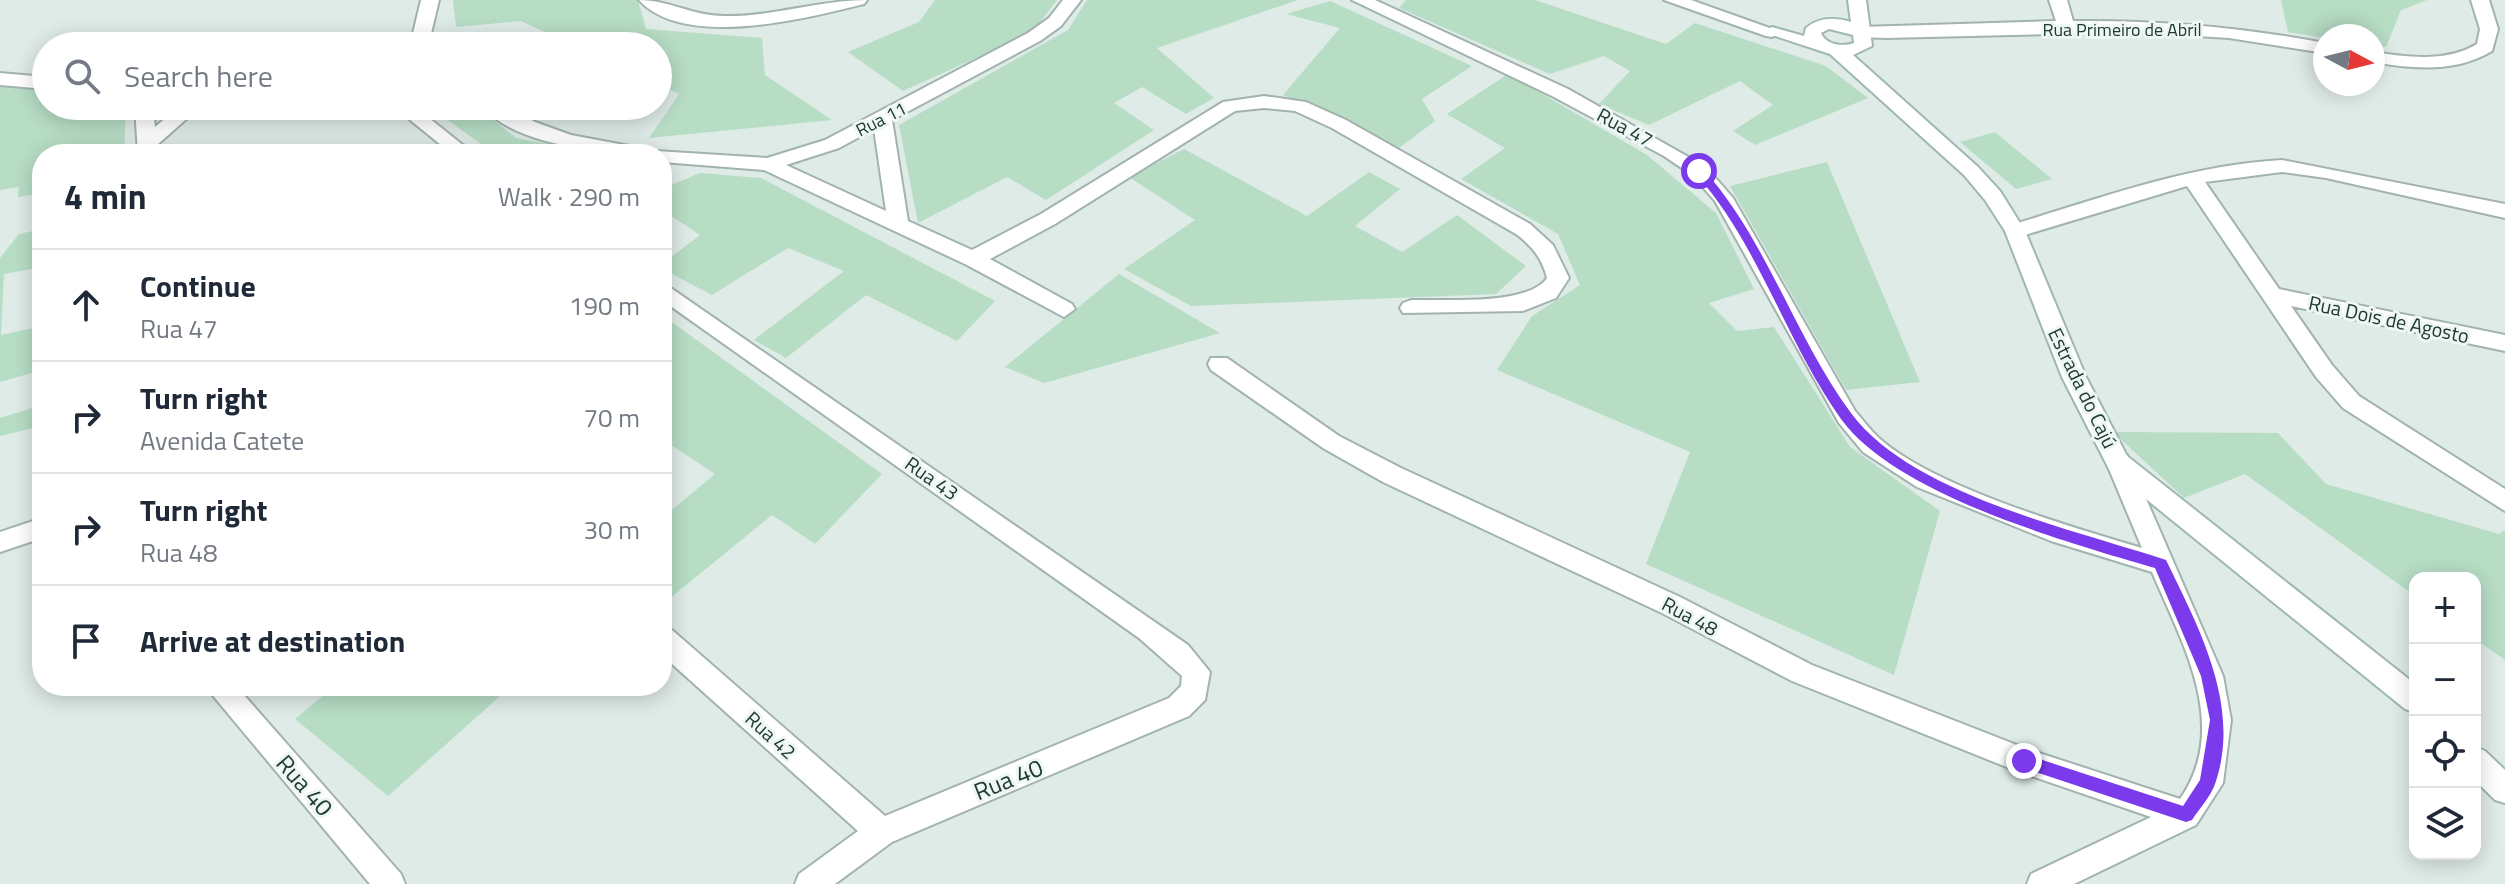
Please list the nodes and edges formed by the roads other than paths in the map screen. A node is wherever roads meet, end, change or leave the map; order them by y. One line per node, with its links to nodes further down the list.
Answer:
1 (430, 0): 12 (street)
2 (648, 0): 3 (street)
3 (858, 0)
4 (1072, 0): 21 (street, Rua 11)
5 (1361, 0): 49 (street, Rua 47)
6 (1673, 0): 13 (street, Estrada do Cajú)
7 (1857, 0): 14 (street)
8 (2058, 0): 11 (street)
9 (2480, 0): 17 (street)
10 (1817, 23): 13 (street, Estrada do Cajú); 14 (street, Estrada do Cajú); 16 (street, Estrada do Cajú)
11 (2066, 26): 14 (street, Rua Primeiro de Abril); 15 (street, Rua Primeiro de Abril)
12 (422, 32)
13 (1772, 32): 16 (street, Estrada do Cajú)
14 (1862, 39): 16 (street, Estrada do Cajú); 20 (street, Estrada do Cajú)
15 (2313, 46)
16 (1831, 50): 20 (street, Estrada do Cajú)
17 (2385, 58)
18 (0, 79): 19 (street)
19 (32, 82)
20 (1881, 91): 37 (street, Estrada do Cajú)
21 (882, 119): 32 (street, Rua 11); 36 (street)
22 (145, 120): 26 (street)
23 (177, 120): 27 (street)
24 (420, 120): 28 (street)
25 (516, 120): 29 (street)
26 (148, 144)
27 (152, 144)
28 (451, 144)
29 (581, 144)
30 (672, 157): 31 (street, Rua 11)
31 (698, 161): 32 (street, Rua 11); 33 (street)
32 (768, 164): 36 (street)
33 (672, 172)
34 (2192, 178): 35 (street); 37 (street); 39 (street)
35 (2505, 211)
36 (899, 227): 38 (street)
37 (2015, 231): 45 (street, Estrada do Cajú)
38 (973, 259): 41 (street); 42 (street)
39 (2272, 295): 43 (street, Rua Dois de Agosto); 46 (street)
40 (672, 296): 51 (street, Rua 43)
41 (1411, 308)
42 (1064, 309)
43 (2505, 343)
44 (1219, 364): 56 (street, Rua 48)
45 (2118, 462): 49 (street); 52 (street, Estrada do Cajú)
46 (2505, 501)
47 (32, 531): 48 (street)
48 (0, 542)
49 (2161, 564): 56 (street)
50 (672, 647): 57 (street, Rua 42)
51 (1196, 672): 57 (street, Rua 40)
52 (2409, 695)
53 (228, 696): 58 (street, Rua 40)
54 (2481, 766): 55 (street)
55 (2505, 790)
56 (2186, 815): 60 (street)
57 (881, 832): 59 (street, Rua 40)
58 (390, 884)
59 (810, 884)
60 (2042, 884)

